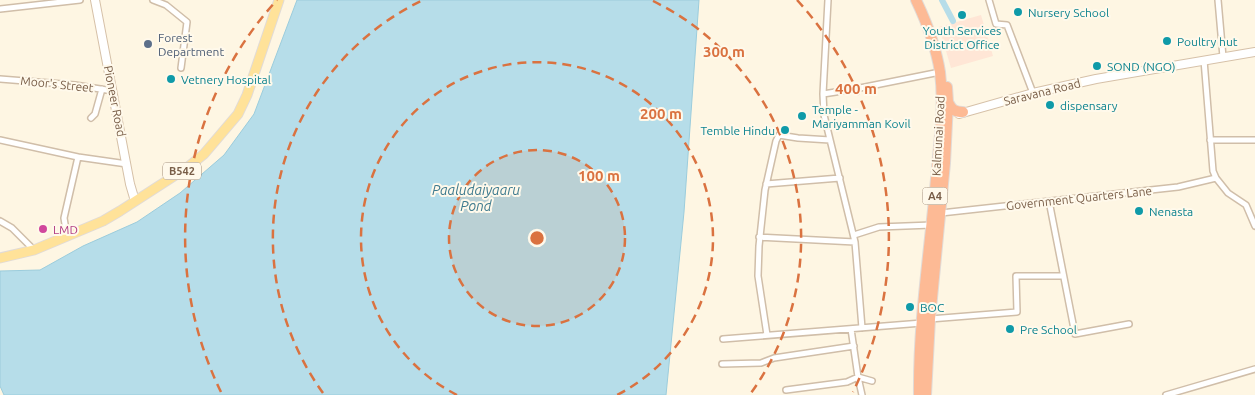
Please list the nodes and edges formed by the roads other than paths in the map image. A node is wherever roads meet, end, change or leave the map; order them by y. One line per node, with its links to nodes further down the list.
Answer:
1 (80, 0): 10 (street)
2 (95, 0): 18 (street, Pioneer Road)
3 (153, 0): 14 (street)
4 (280, 0): 34 (main road, B542)
5 (828, 0): 20 (street)
6 (916, 0): 15 (highway, Kalmunai Road / A4)
7 (921, 0): 21 (highway, Kalmunai Road / A4)
8 (988, 0): 19 (street)
9 (1218, 0): 12 (street)
10 (0, 9)
11 (1255, 52): 12 (street, Saravana Road)
12 (1223, 57): 13 (street, Saravana Road)
13 (1204, 60): 19 (street, Saravana Road); 27 (street)
14 (181, 68)
15 (940, 72): 20 (street); 38 (highway, Kalmunai Road / A4)
16 (0, 80): 17 (street, Moor's Street)
17 (102, 89): 18 (street, Moor's Street); 24 (street)
18 (114, 90): 30 (street, Pioneer Road)
19 (1033, 93): 22 (street, Saravana Road)
20 (822, 94): 26 (street)
21 (948, 102): 22 (highway); 23 (highway, Kalmunai Road / A4)
22 (964, 112): 23 (street, Saravana Road)
23 (948, 117): 36 (highway, Kalmunai Road / A4)
24 (91, 118)
25 (0, 140): 29 (street)
26 (830, 140): 31 (street); 33 (street)
27 (1210, 140): 28 (street); 32 (street)
28 (1255, 140)
29 (78, 157): 30 (street); 41 (street)
30 (127, 164): 34 (street, Pioneer Road)
31 (840, 178): 33 (street); 40 (street)
32 (1216, 178): 35 (street, Government Quarters Lane); 39 (street)
33 (766, 184): 42 (street)
34 (135, 201): 41 (main road, B542)
35 (1049, 201): 36 (street, Government Quarters Lane); 46 (street)
36 (941, 213): 47 (highway, Kalmunai Road / A4)
37 (0, 221): 44 (street)
38 (932, 225): 40 (street); 47 (highway, Kalmunai Road / A4)
39 (1255, 226)
40 (854, 235): 43 (street)
41 (67, 236): 44 (main road, B542)
42 (759, 237): 43 (street); 51 (street)
43 (856, 242): 49 (street)
44 (34, 250): 45 (main road, B542)
45 (0, 258)
46 (1063, 276): 47 (street); 48 (street)
47 (926, 321): 49 (street); 60 (highway, Kalmunai Road / A4); 61 (highway, Kalmunai Road / A4)
48 (1129, 324)
49 (862, 328): 50 (street)
50 (851, 329): 51 (street); 53 (street)
51 (767, 336): 52 (street)
52 (723, 339)
53 (854, 346): 54 (street); 56 (street)
54 (722, 364)
55 (1255, 370): 62 (street)
56 (858, 377): 57 (street); 58 (street); 59 (street)
57 (872, 381)
58 (786, 390)
59 (862, 395)
60 (919, 395)
61 (926, 395)
62 (1166, 395)

